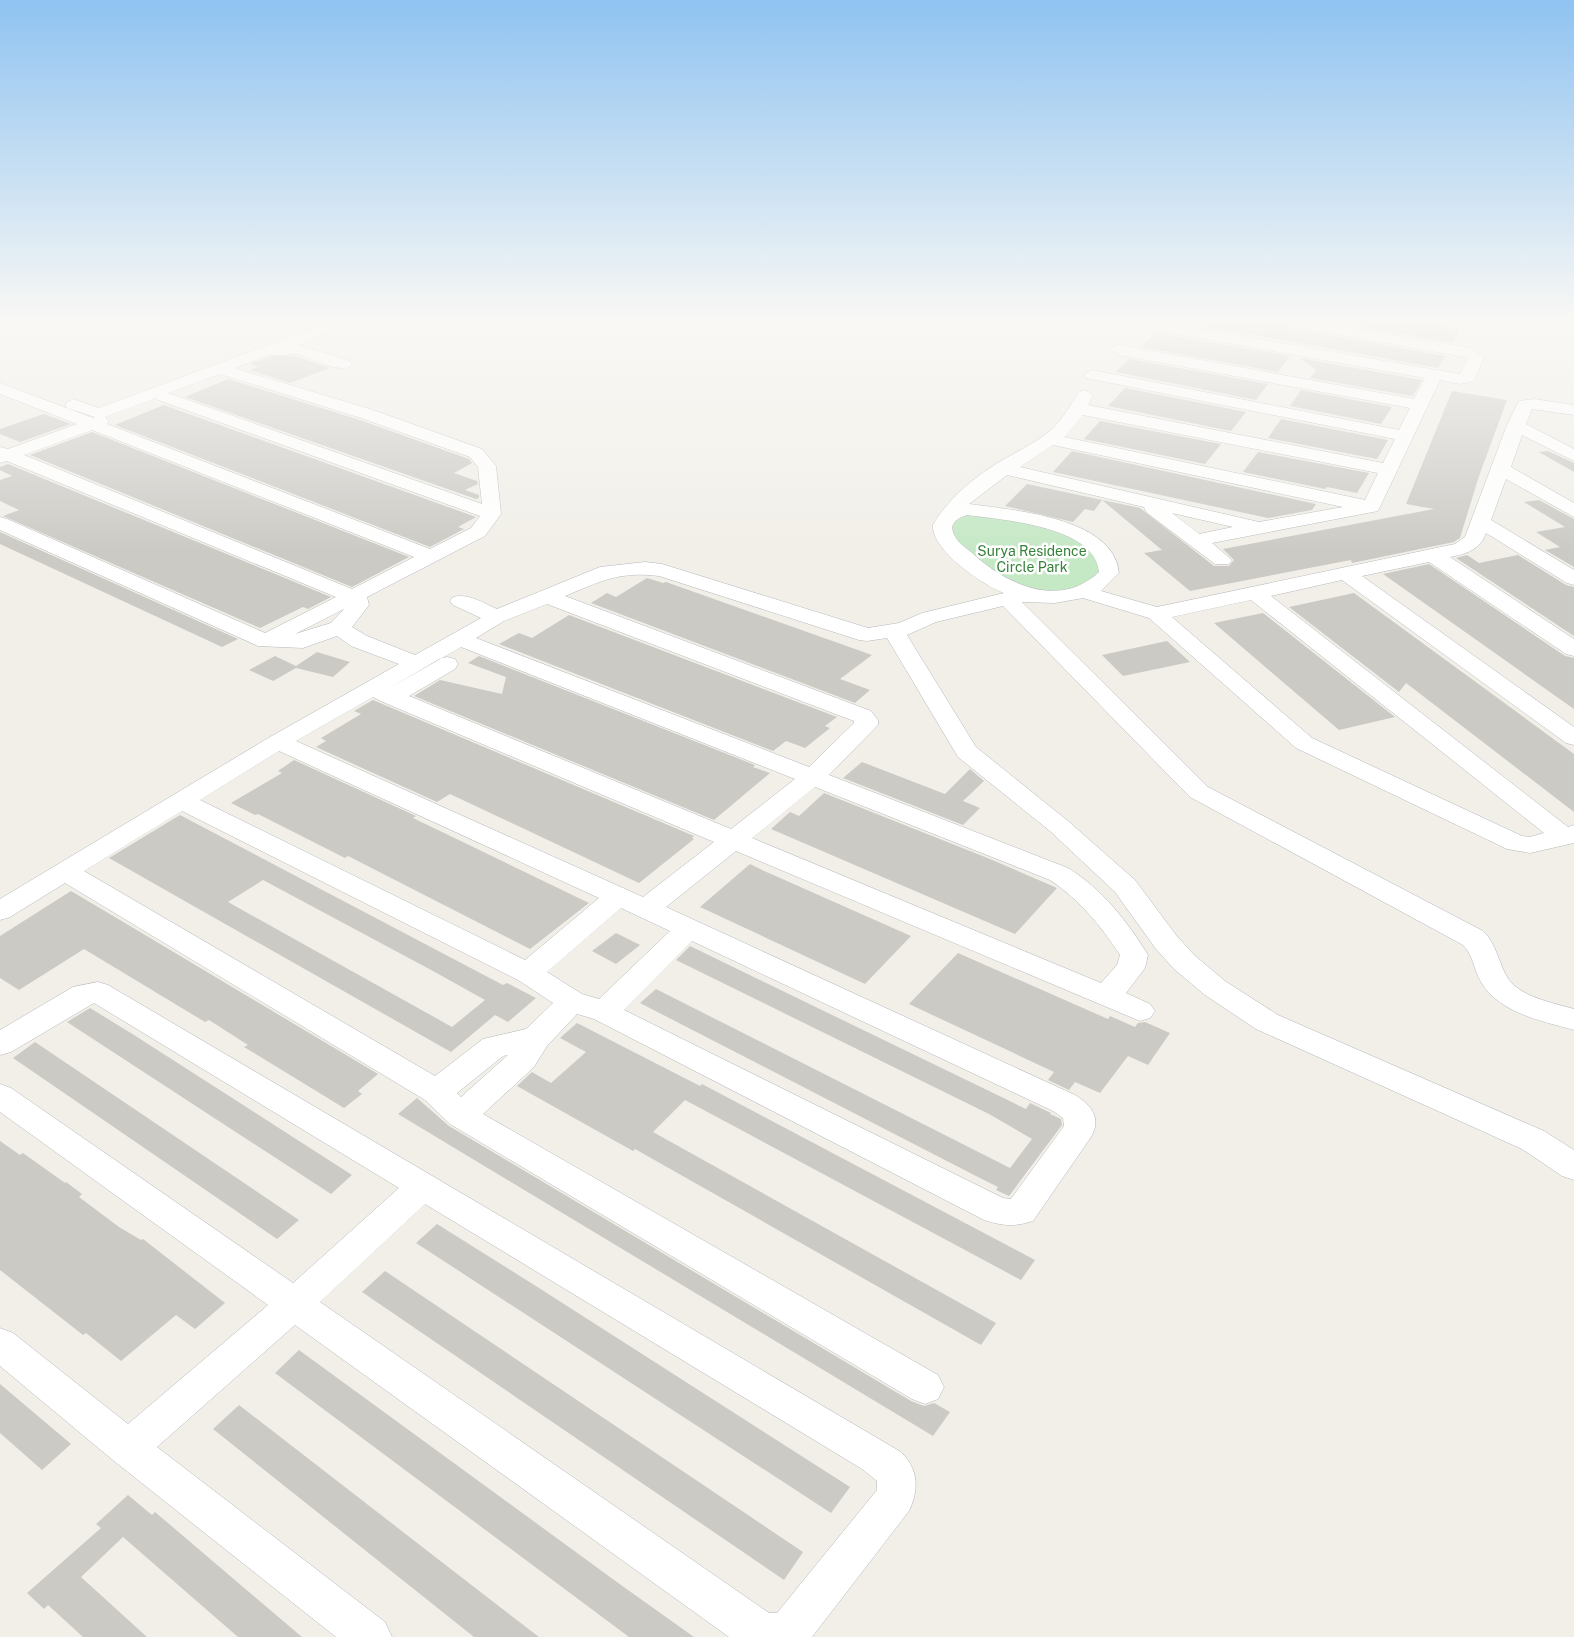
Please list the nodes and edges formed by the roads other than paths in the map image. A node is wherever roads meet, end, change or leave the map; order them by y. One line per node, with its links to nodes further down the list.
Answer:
1 (27, 398): 16 (street)
2 (56, 398): 3 (street)
3 (137, 398)
4 (158, 398): 17 (street)
5 (171, 398): 30 (street)
6 (315, 398): 15 (street)
7 (342, 398): 15 (street)
8 (1084, 398): 13 (street)
9 (1212, 398): 19 (street)
10 (1394, 398): 12 (street)
11 (1423, 398): 12 (street)
12 (1420, 405): 19 (street)
13 (1080, 409): 20 (street); 25 (street)
14 (1574, 410): 18 (street)
15 (367, 414): 30 (street)
16 (74, 416): 17 (street); 21 (street)
17 (93, 424): 21 (street); 36 (street)
18 (1516, 425): 22 (street); 24 (street)
19 (1405, 436): 25 (street)
20 (1050, 439): 23 (street); 28 (street)
21 (2, 452): 42 (street)
22 (1574, 456)
23 (1011, 467): 26 (street); 27 (street)
24 (1502, 469): 29 (street); 31 (street)
25 (1389, 470): 28 (street)
26 (1145, 502): 33 (street); 34 (street)
27 (962, 507): 40 (street); 44 (street)
28 (1371, 507): 33 (street)
29 (1574, 511)
30 (492, 514): 36 (street)
31 (1480, 520): 35 (street); 39 (street)
32 (0, 524): 50 (street)
33 (1264, 529): 34 (street)
34 (1196, 540): 37 (street)
35 (1431, 554): 38 (street); 52 (street)
36 (430, 556): 42 (street)
37 (1222, 560)
38 (1345, 573): 41 (street); 55 (street)
39 (1574, 579)
40 (1090, 589): 44 (street); 46 (street)
41 (1255, 593): 46 (street); 59 (street)
42 (354, 595): 48 (street); 50 (street)
43 (546, 596): 47 (street); 49 (street); 57 (street)
44 (1016, 597): 49 (street); 71 (street)
45 (459, 601): 47 (street)
46 (1164, 612): 59 (street)
47 (497, 617): 51 (street)
48 (339, 628): 50 (street); 53 (street)
49 (899, 630): 77 (street)
50 (266, 640)
51 (467, 642): 53 (street); 54 (street); 57 (street)
52 (1574, 649)
53 (414, 663): 54 (street)
54 (381, 692): 56 (street); 60 (street)
55 (1574, 738)
56 (284, 745): 58 (street); 62 (street)
57 (813, 777): 60 (street); 67 (street)
58 (190, 805): 61 (street); 66 (street)
59 (1569, 835)
60 (731, 840): 63 (street); 67 (street)
61 (64, 872): 64 (street); 74 (street)
62 (618, 896): 63 (street); 66 (street)
63 (646, 909): 65 (street)
64 (0, 911)
65 (687, 930): 70 (street); 70 (street)
66 (528, 973): 68 (street)
67 (1106, 997): 69 (street)
68 (572, 1001): 70 (street); 72 (street)
69 (1140, 1011)
70 (604, 1012)
71 (1574, 1020)
72 (536, 1038): 74 (street); 76 (street)
73 (0, 1044): 78 (street)
74 (436, 1092): 76 (street)
75 (0, 1096): 79 (street)
76 (461, 1116): 81 (street)
77 (1574, 1167)
78 (424, 1185): 79 (street); 79 (street)
79 (293, 1305): 82 (street)
80 (0, 1344): 82 (street)
81 (925, 1387)
82 (128, 1448): 83 (street)
83 (370, 1637)

